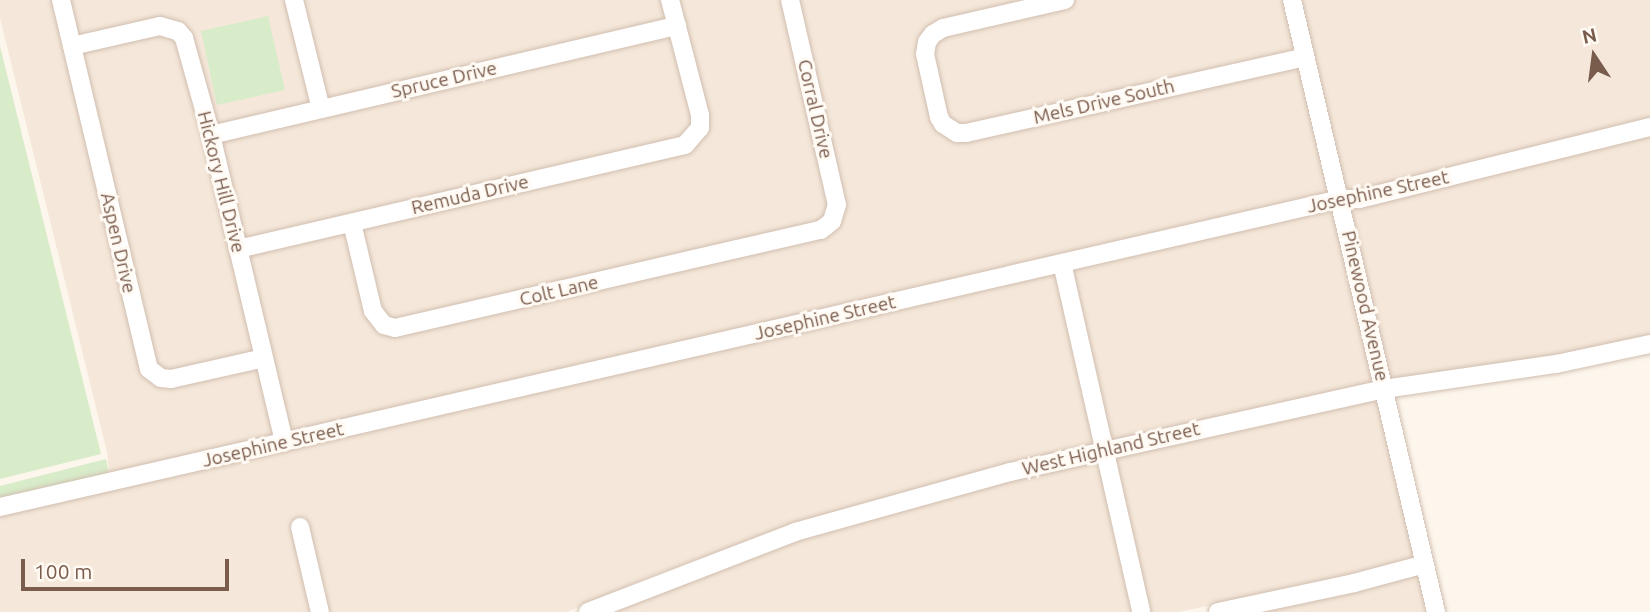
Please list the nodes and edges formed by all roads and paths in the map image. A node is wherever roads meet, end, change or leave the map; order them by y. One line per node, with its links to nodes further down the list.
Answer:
1 (61, 0): 8 (street, Aspen Drive)
2 (294, 0): 10 (street)
3 (670, 0): 7 (street)
4 (790, 0): 14 (street, Corral Drive)
5 (1065, 0): 9 (street, Mels Drive South)
6 (1292, 0): 9 (street, Pinewood Avenue)
7 (677, 26): 10 (street, Spruce Drive); 15 (street, Remuda Drive)
8 (72, 46): 12 (street, Hickory Hill Drive); 19 (street, Aspen Drive)
9 (1305, 57): 13 (street, Pinewood Avenue)
10 (321, 109): 12 (street, Spruce Drive)
11 (1650, 127): 13 (street, Josephine Street)
12 (211, 135): 16 (street, Hickory Hill Drive)
13 (1340, 199): 17 (street, Josephine Street); 20 (street, Pinewood Avenue)
14 (834, 218): 15 (street, Colt Lane)
15 (352, 223): 16 (street, Remuda Drive)
16 (238, 249): 19 (street, Hickory Hill Drive)
17 (1062, 263): 21 (street, Josephine Street); 22 (street)
18 (1650, 344): 20 (street, West Highland Street)
19 (264, 358): 21 (street, Hickory Hill Drive)
20 (1384, 389): 22 (street, West Highland Street); 25 (street, Pinewood Avenue)
21 (284, 442): 23 (street, Josephine Street)
22 (1107, 453): 27 (street, West Highland Street); 28 (street)
23 (0, 507)
24 (300, 527): 26 (street)
25 (1425, 564): 29 (street); 30 (street, Pinewood Avenue)
26 (320, 612)
27 (588, 612)
28 (1141, 612)
29 (1218, 612)
30 (1436, 612)

